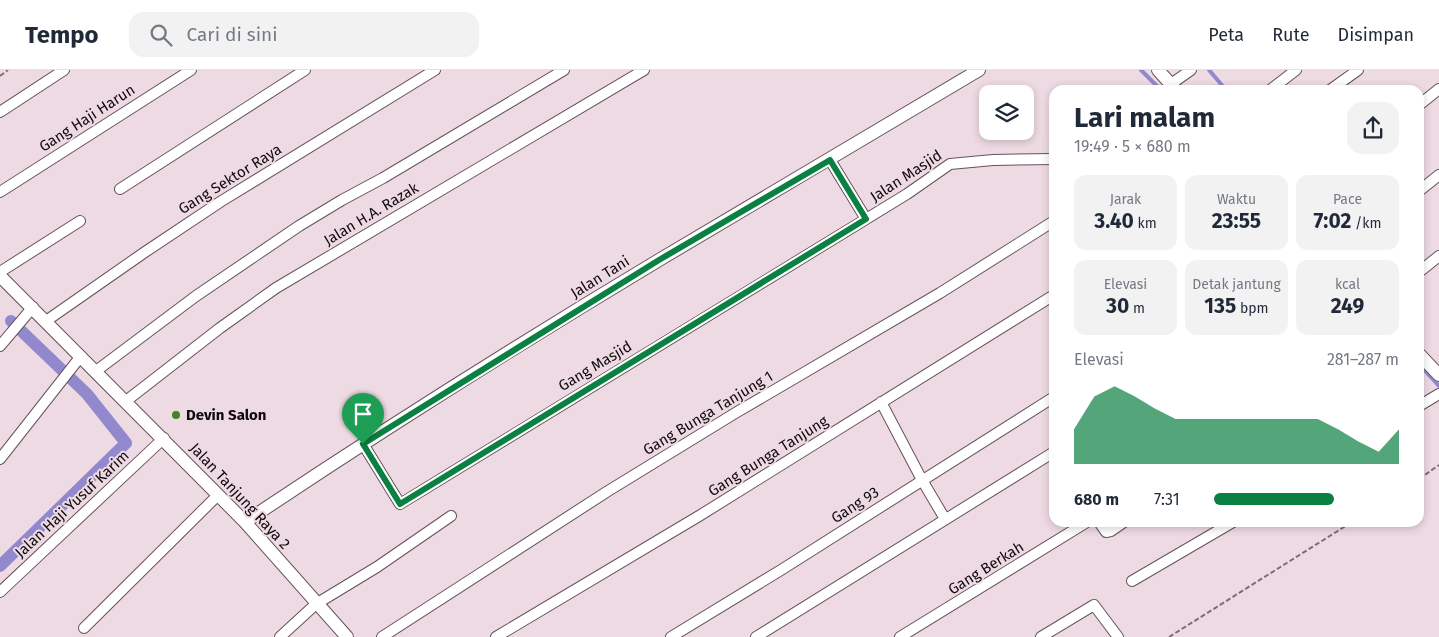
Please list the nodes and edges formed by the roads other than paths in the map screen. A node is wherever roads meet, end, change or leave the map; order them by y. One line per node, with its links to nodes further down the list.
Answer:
1 (64, 70): 18 (street)
2 (191, 70): 24 (street, Gang Haji Harun)
3 (305, 70): 23 (street)
4 (435, 70): 34 (street, Gang Sektor Raya)
5 (564, 70): 38 (street)
6 (644, 70): 42 (street, Jalan H.A. Razak)
7 (979, 70): 20 (street, Jalan Tani)
8 (1158, 70): 12 (street)
9 (1191, 70): 13 (street)
10 (1296, 70): 14 (street)
11 (1358, 70): 15 (street)
12 (1172, 85)
13 (1176, 85)
14 (1276, 85)
15 (1337, 85)
16 (1439, 89): 17 (street)
17 (1424, 101)
18 (0, 112)
19 (1049, 159): 25 (street, Jalan Masjid)
20 (830, 160): 25 (street); 46 (street, Jalan Tani)
21 (1439, 175): 22 (street)
22 (1424, 187)
23 (120, 189)
24 (0, 192)
25 (866, 219): 46 (street, Gang Masjid)
26 (80, 221): 30 (street)
27 (1049, 223): 64 (street, Gang Bunga Tanjung 1)
28 (1439, 256): 29 (street)
29 (1424, 268)
30 (0, 272)
31 (0, 276): 33 (street, Jalan Tanjung Raya 2)
32 (1049, 298): 43 (street, Gang Bunga Tanjung)
33 (29, 312): 34 (street, Jalan Tanjung Raya 2); 35 (street)
34 (46, 321): 36 (street, Jalan Tanjung Raya 2)
35 (0, 346)
36 (79, 359): 38 (street, Jalan Tanjung Raya 2); 48 (street)
37 (1424, 359): 39 (street)
38 (96, 371): 42 (street, Jalan Tanjung Raya 2)
39 (1439, 375)
40 (1439, 394): 44 (street)
41 (1049, 400): 49 (street, Gang 93)
42 (126, 401): 45 (street, Jalan Tanjung Raya 2)
43 (881, 402): 49 (street); 65 (street, Gang Bunga Tanjung)
44 (1424, 403)
45 (164, 438): 50 (street, Jalan Tanjung Raya 2); 59 (street, Jalan Haji Yusuf Karim)
46 (363, 444): 53 (street, Jalan Tani)
47 (1049, 455): 52 (street)
48 (0, 459)
49 (922, 480): 52 (street); 66 (street, Gang 93)
50 (218, 495): 53 (street, Jalan Tanjung Raya 2); 61 (street)
51 (451, 516): 60 (street)
52 (945, 519): 67 (street)
53 (245, 522): 60 (street, Jalan Tanjung Raya 2)
54 (1079, 527): 68 (street, Gang Berkah)
55 (1102, 527): 56 (street)
56 (1117, 527)
57 (1224, 527): 58 (street)
58 (1132, 581)
59 (0, 592)
60 (316, 604): 62 (street); 63 (street, Jalan Tanjung Raya 2)
61 (84, 628)
62 (280, 637)
63 (347, 637)
64 (382, 637)
65 (496, 637)
66 (671, 637)
67 (756, 637)
68 (900, 637)
69 (1040, 637): 70 (street)
70 (1118, 637)

